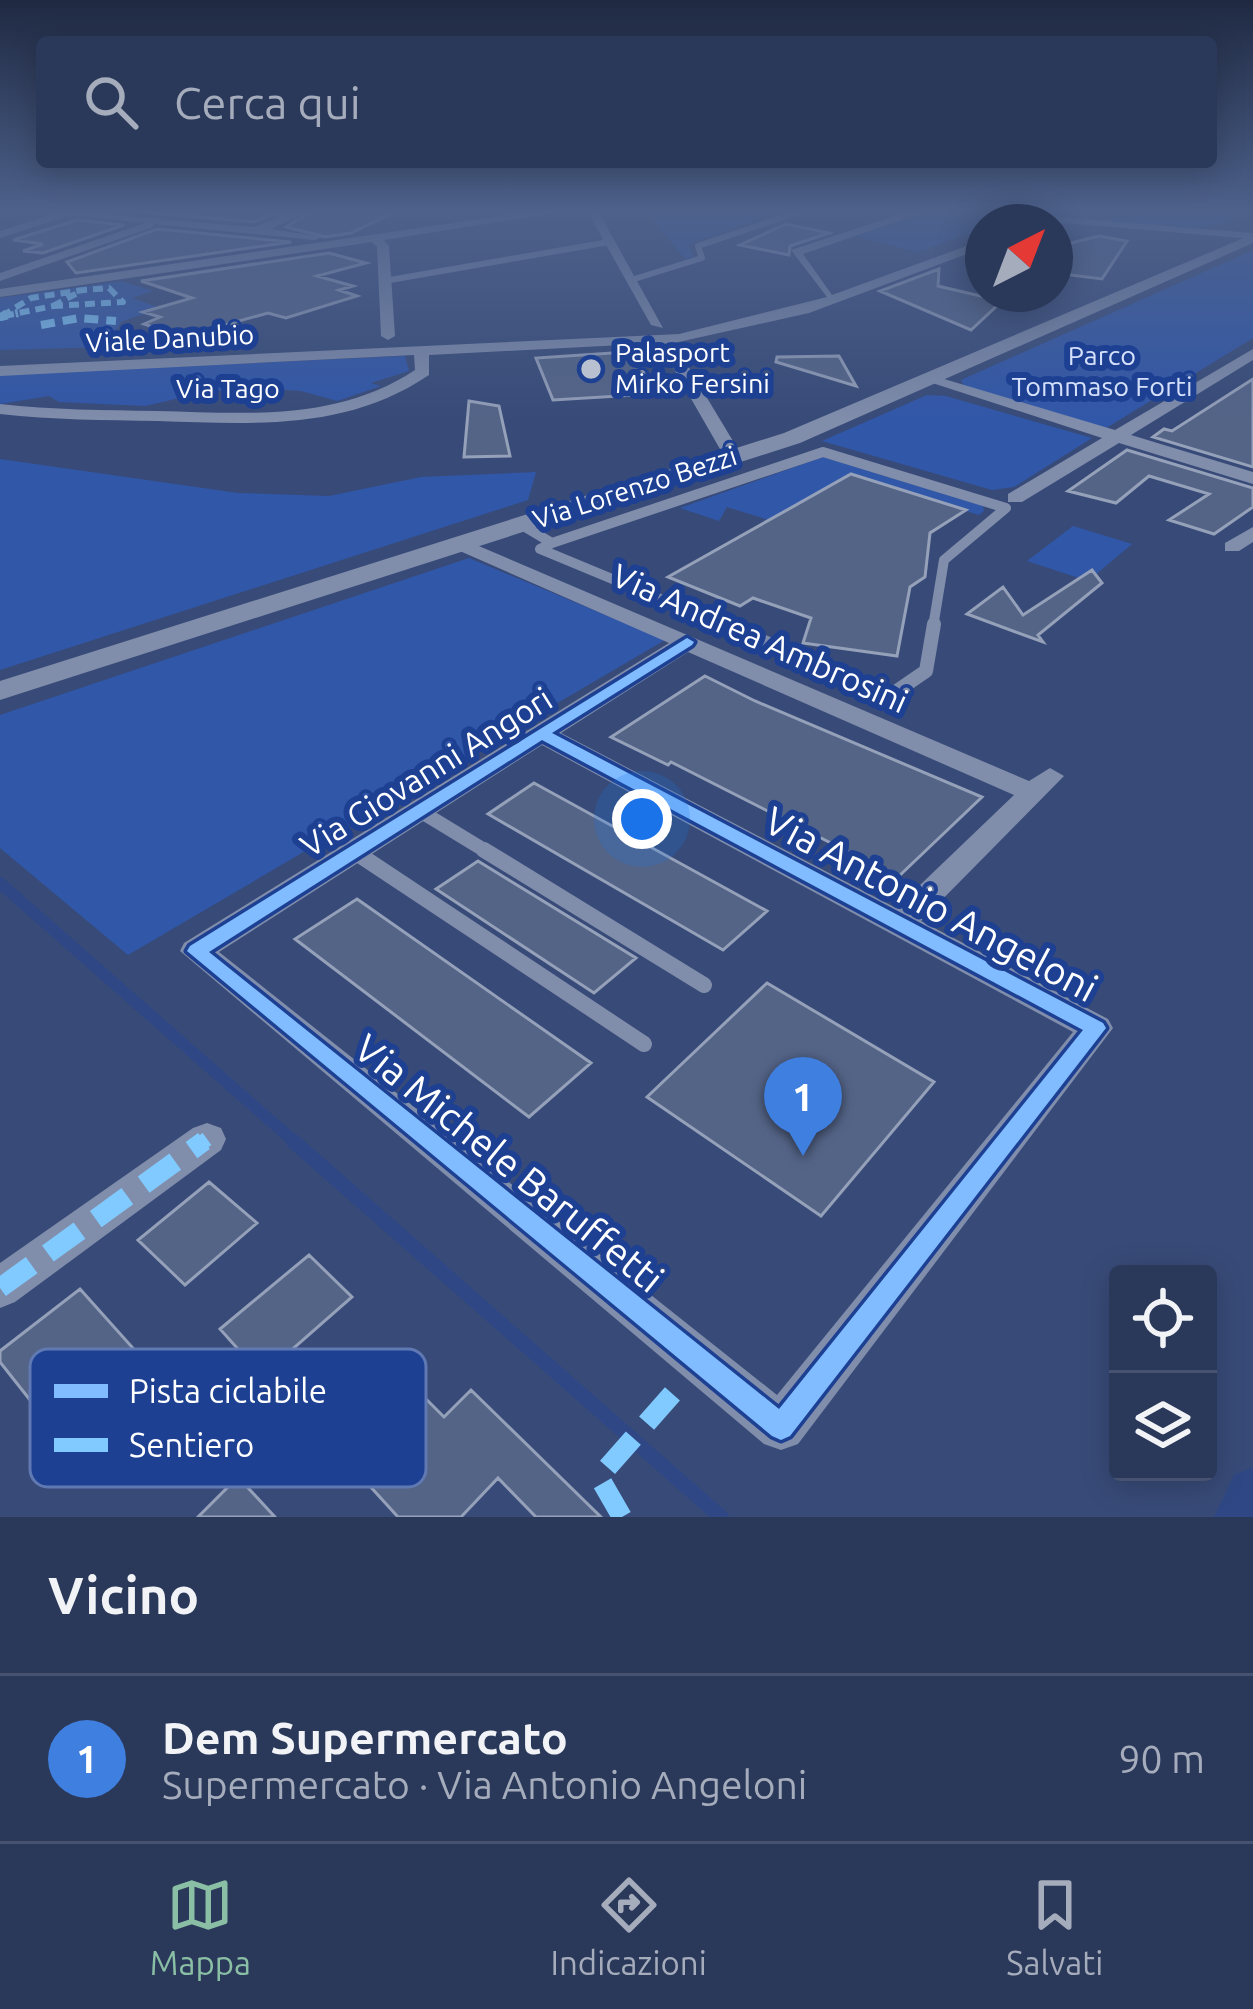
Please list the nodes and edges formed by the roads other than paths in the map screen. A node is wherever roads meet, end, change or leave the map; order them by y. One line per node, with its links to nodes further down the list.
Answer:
1 (9, 280): 10 (street)
2 (96, 280): 10 (street)
3 (391, 280): 9 (lane)
4 (631, 280): 14 (street)
5 (816, 280): 12 (street)
6 (867, 280): 12 (street, Viale Danubio)
7 (884, 280): 15 (street, Viale Danubio)
8 (1149, 280): 23 (street, Via Lorenzo Bezzi)
9 (384, 281): 16 (street)
10 (47, 287): 11 (street)
11 (0, 293)
12 (827, 293): 13 (street, Viale Danubio)
13 (689, 322): 14 (street, Viale Danubio); 15 (street)
14 (661, 332): 15 (street, Viale Danubio); 17 (street, Viale Danubio); 26 (street)
15 (708, 332)
16 (388, 336): 17 (street, Viale Danubio); 21 (street, Viale Danubio)
17 (504, 339): 18 (street, Viale Danubio)
18 (422, 349): 21 (street, Viale Danubio); 24 (street, Via Tago)
19 (0, 354): 21 (street, Viale Danubio)
20 (1253, 354): 25 (street)
21 (55, 361): 22 (street, Viale Danubio)
22 (0, 371)
23 (928, 380): 25 (street); 26 (street, Via Lorenzo Bezzi)
24 (0, 409)
25 (1112, 439): 27 (street); 28 (street)
26 (733, 456): 29 (street, Via Lorenzo Bezzi)
27 (1253, 478)
28 (1015, 498)
29 (520, 524): 31 (lane); 32 (street, Via Lorenzo Bezzi)
30 (1253, 533): 33 (street)
31 (552, 543): 31 (lane)
32 (460, 544): 34 (street, Via Andrea Ambrosini); 35 (street, Via Lorenzo Bezzi)
33 (1232, 547)
34 (687, 642): 36 (street, Via Giovanni Angori); 39 (street, Via Andrea Ambrosini)
35 (0, 691)
36 (542, 734): 37 (street, Via Giovanni Angori); 39 (street, Via Antonio Angeloni)
37 (420, 811): 38 (street, Via Giovanni Angori); 41 (lane)
38 (355, 852): 40 (street, Via Giovanni Angori); 42 (lane)
39 (898, 925): 45 (street, Via Antonio Angeloni)
40 (196, 951): 45 (street, Via Michele Baruffetti)
41 (704, 986)
42 (644, 1044)
43 (206, 1139): 44 (street)
44 (0, 1288)
45 (781, 1427)

